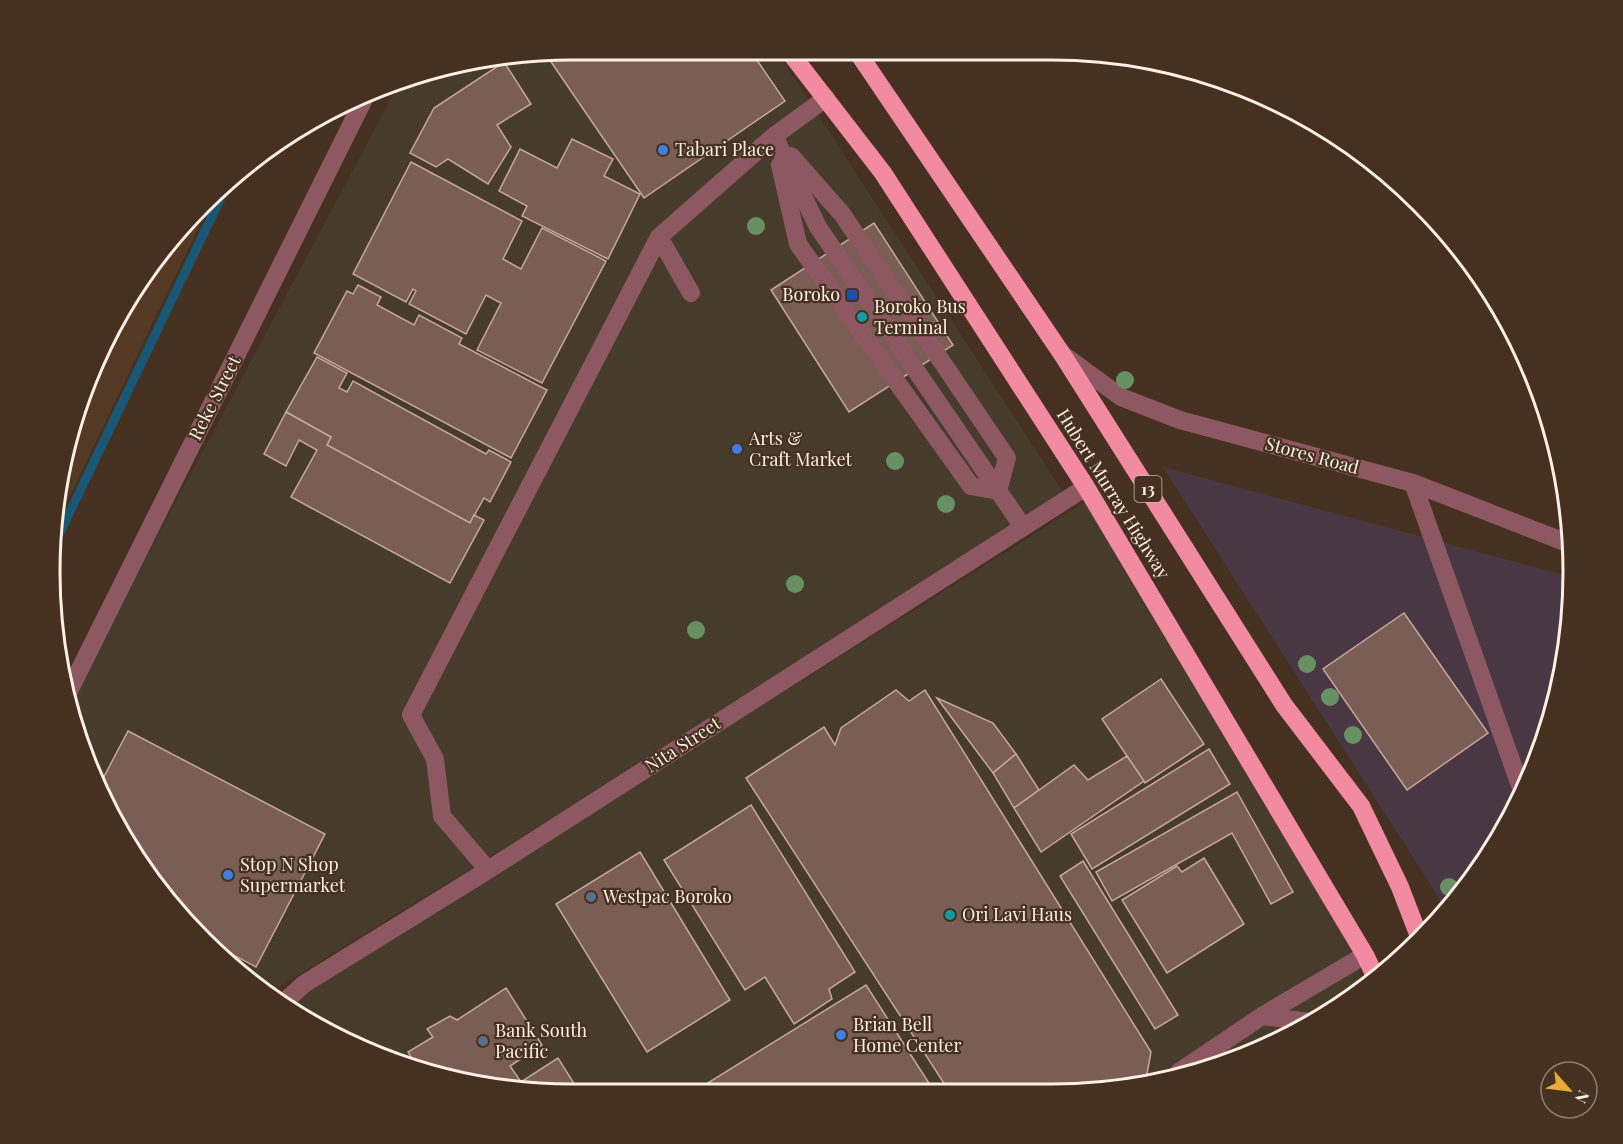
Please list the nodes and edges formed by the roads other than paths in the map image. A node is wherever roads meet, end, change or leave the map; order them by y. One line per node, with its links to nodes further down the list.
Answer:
1 (796, 60): 3 (highway, Hubert Murray Highway)
2 (863, 60): 8 (highway, Hubert Murray Highway / 13)
3 (826, 98): 5 (street); 10 (highway, Hubert Murray Highway)
4 (360, 107): 14 (street, Reke Street)
5 (774, 136): 6 (street); 11 (street); 11 (street); 11 (street)
6 (659, 237): 7 (street); 16 (street)
7 (692, 293)
8 (1062, 354): 9 (street, Stores Road); 17 (highway, Hubert Murray Highway / 13)
9 (1413, 483): 13 (street, Stores Road); 15 (street)
10 (1086, 487): 12 (street, Nita Street); 18 (highway, Hubert Murray Highway)
11 (998, 491): 12 (street)
12 (1023, 527): 16 (street, Nita Street)
13 (1562, 541)
14 (73, 684)
15 (1518, 780)
16 (488, 870): 20 (street, Nita Street)
17 (1417, 930)
18 (1365, 955): 19 (highway, Hubert Murray Highway); 21 (street)
19 (1372, 970)
20 (288, 998)
21 (1262, 1016): 22 (street); 23 (street)
22 (1297, 1020)
23 (1188, 1066)

